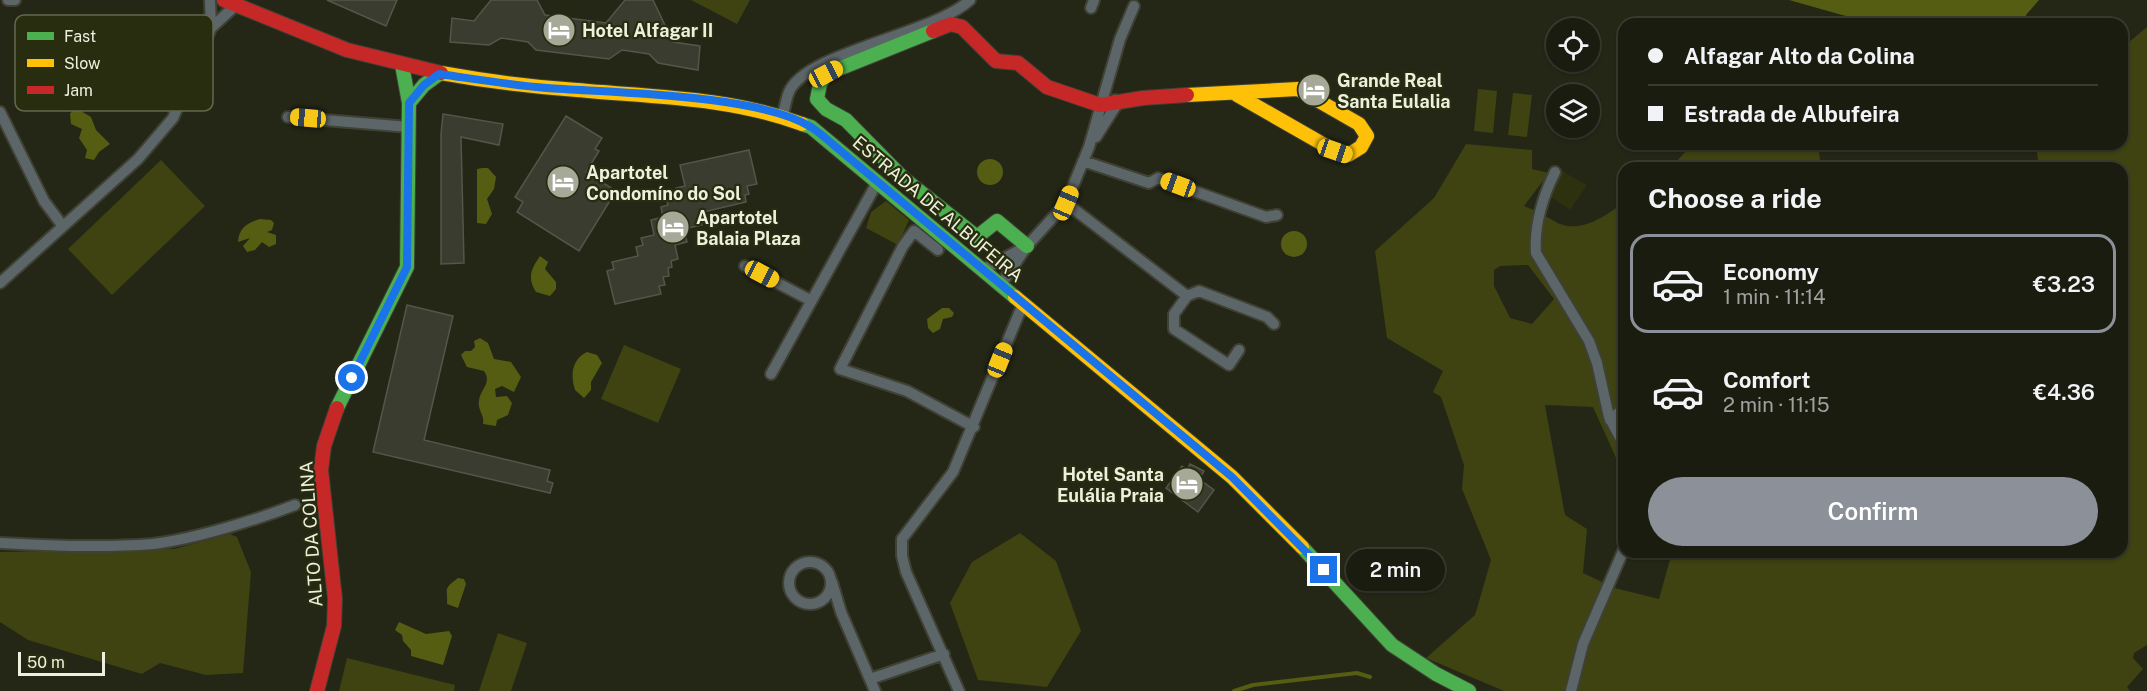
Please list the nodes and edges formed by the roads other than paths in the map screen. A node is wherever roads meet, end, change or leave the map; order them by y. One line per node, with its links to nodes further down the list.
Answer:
1 (8, 0): 2 (street)
2 (15, 0)
3 (210, 0): 7 (street)
4 (970, 0): 18 (street)
5 (230, 3): 8 (street); 9 (street, ESTRADA DE ALBUFEIRA)
6 (1134, 6): 11 (street)
7 (211, 15)
8 (213, 25)
9 (402, 66): 10 (street, ESTRADA DE ALBUFEIRA); 13 (street, ALTO DA COLINA)
10 (439, 74): 13 (street); 18 (street, ESTRADA DE ALBUFEIRA)
11 (1106, 87): 14 (street); 15 (street)
12 (1237, 94): 12 (street); 14 (street)
13 (409, 103): 20 (street, ALTO DA COLINA)
14 (1117, 104): 15 (street); 21 (street)
15 (1101, 105): 21 (street); 28 (street)
16 (176, 111): 27 (street)
17 (0, 112): 27 (street)
18 (783, 115): 24 (street, ESTRADA DE ALBUFEIRA)
19 (288, 117): 20 (street)
20 (409, 128): 52 (street, ALTO DA COLINA)
21 (1089, 147): 22 (street)
22 (1083, 161): 25 (street); 26 (street)
23 (1555, 172): 41 (street)
24 (878, 181): 31 (street, ESTRADA DE ALBUFEIRA); 35 (street)
25 (1066, 203): 28 (street); 34 (street)
26 (1277, 215)
27 (62, 225): 32 (street)
28 (1027, 246): 31 (street); 33 (street)
29 (938, 250): 42 (street)
30 (745, 266): 35 (street)
31 (982, 270): 33 (street, ESTRADA DE ALBUFEIRA)
32 (0, 283)
33 (1000, 285): 36 (street, ESTRADA DE ALBUFEIRA)
34 (1187, 296): 37 (street); 38 (street)
35 (810, 300): 39 (street)
36 (1023, 304): 42 (street); 55 (street, ESTRADA DE ALBUFEIRA)
37 (1274, 324)
38 (1239, 350)
39 (771, 374)
40 (1618, 413): 41 (street)
41 (1610, 420): 43 (street)
42 (974, 427): 50 (street)
43 (1618, 434)
44 (295, 505): 45 (street)
45 (0, 543)
46 (1620, 558): 56 (street)
47 (830, 576): 48 (street); 48 (street); 49 (street)
48 (820, 602): 49 (street)
49 (841, 612): 51 (street)
50 (944, 654): 51 (street); 54 (street)
51 (870, 679): 53 (street)
52 (317, 691)
53 (875, 691)
54 (959, 691)
55 (1470, 691)
56 (1571, 691)

